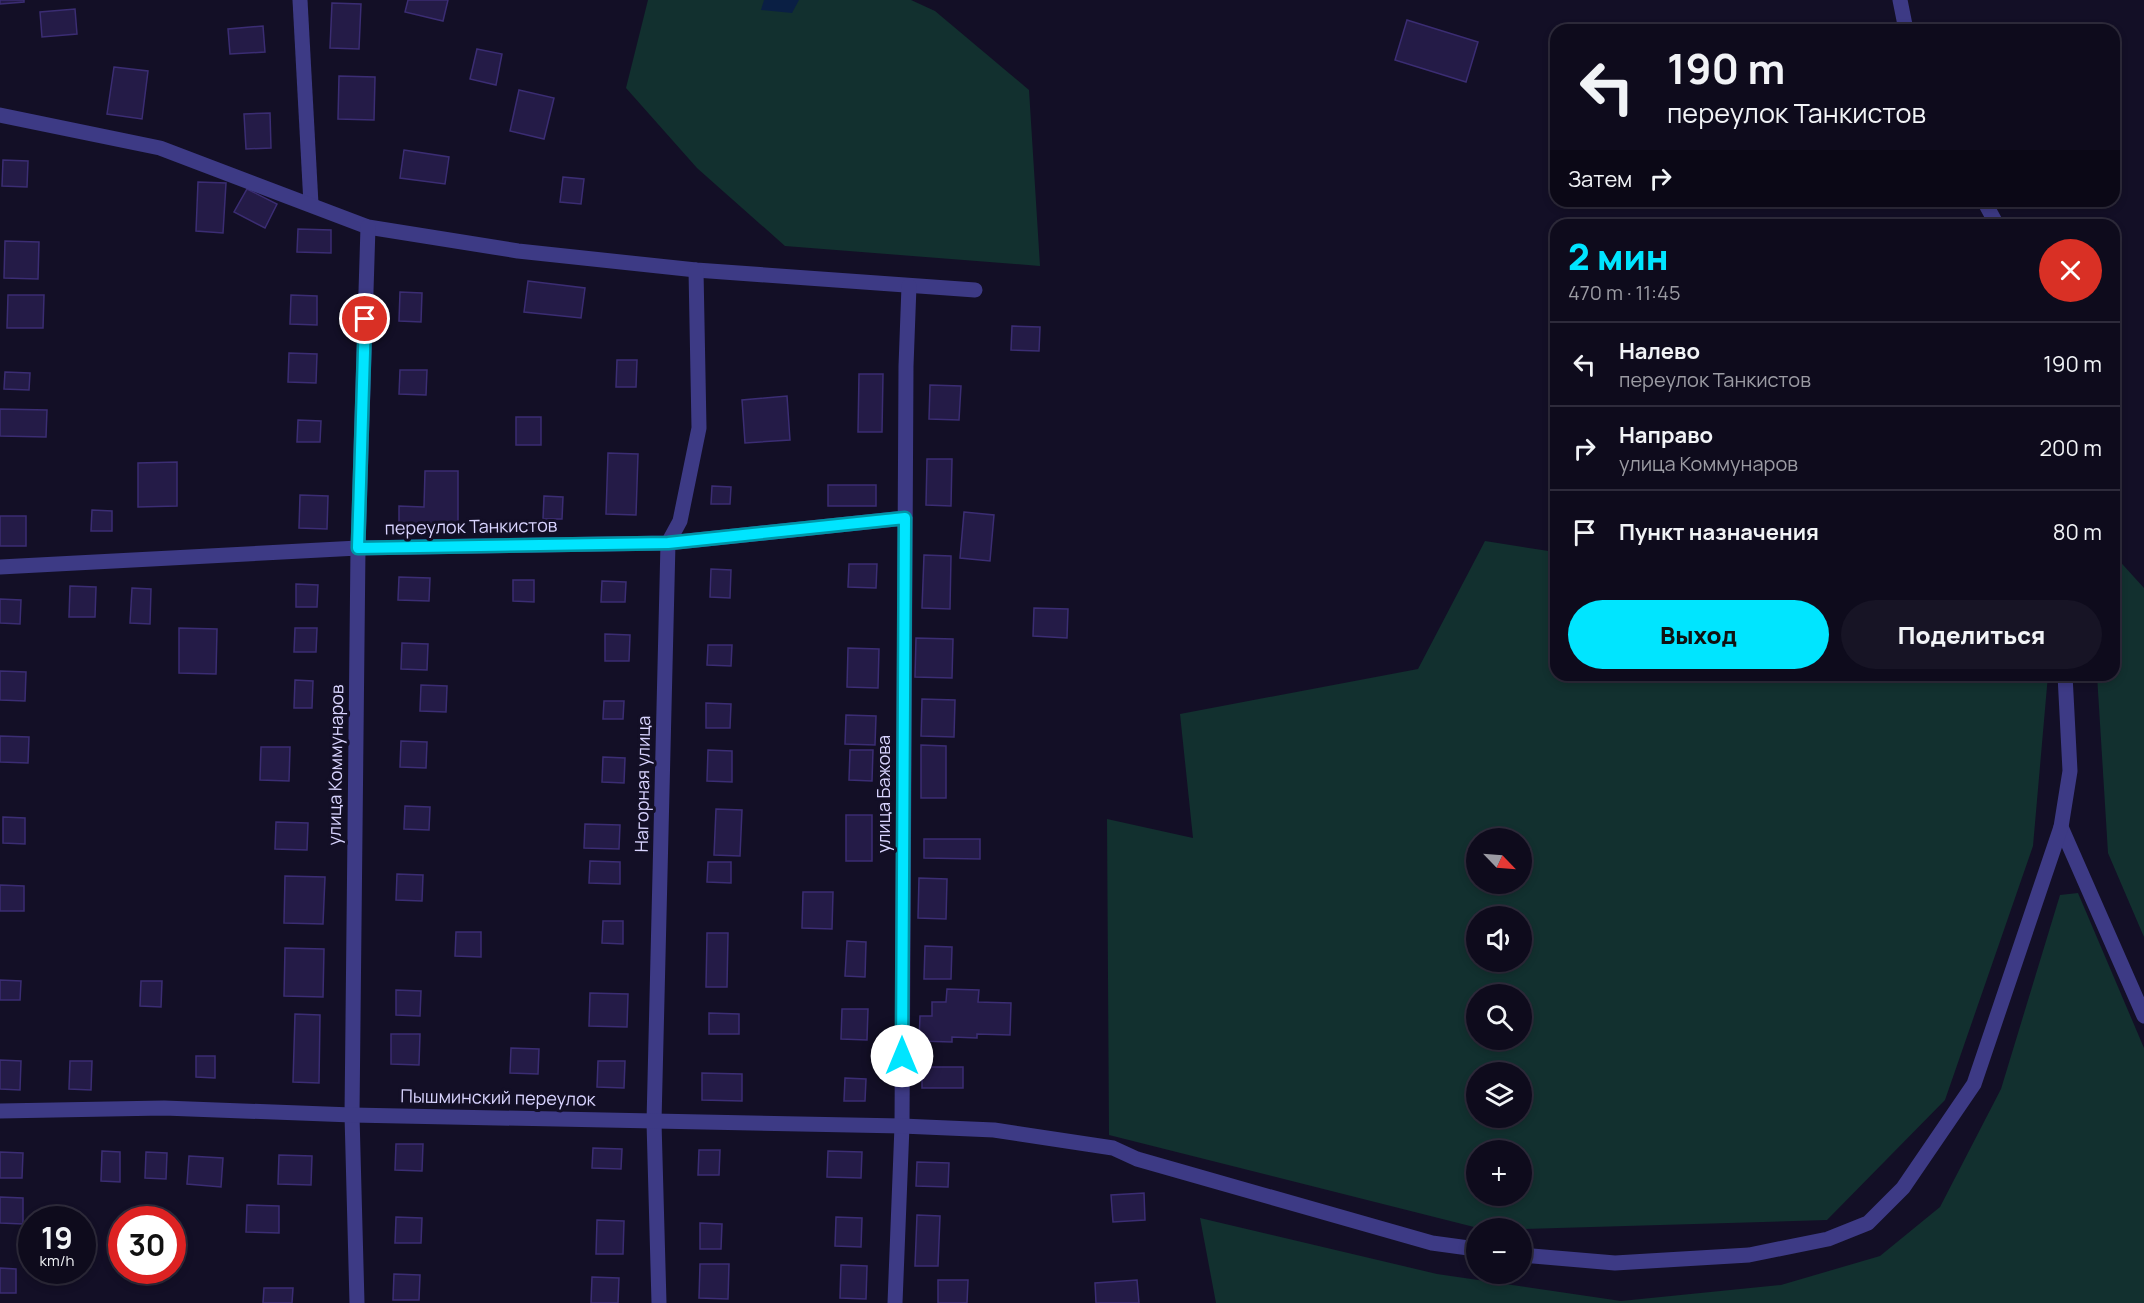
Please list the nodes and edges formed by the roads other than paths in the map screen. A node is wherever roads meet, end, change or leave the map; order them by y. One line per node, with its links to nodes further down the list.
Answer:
1 (300, 0): 5 (street)
2 (1899, 0): 3 (street)
3 (1905, 24)
4 (0, 116): 5 (street)
5 (310, 204): 6 (street)
6 (368, 227): 7 (street); 12 (street, улица Коммунаров)
7 (696, 270): 8 (street); 11 (street, Нагорная улица)
8 (909, 286): 9 (street); 10 (street, улица Бажова)
9 (975, 290)
10 (905, 518): 11 (street, переулок Танкистов); 20 (street, улица Бажова)
11 (668, 543): 12 (street, переулок Танкистов); 19 (street, Нагорная улица)
12 (358, 548): 13 (street, переулок Танкистов); 18 (street, улица Коммунаров)
13 (0, 567)
14 (2065, 681): 15 (street)
15 (2061, 827): 16 (street); 22 (street)
16 (2144, 1016)
17 (0, 1111): 18 (street, Пышминский переулок)
18 (352, 1115): 19 (street, Пышминский переулок); 23 (street, улица Коммунаров)
19 (654, 1122): 20 (street, Пышминский переулок); 24 (street, Нагорная улица)
20 (902, 1126): 21 (street, Пышминский переулок); 25 (street, улица Бажова)
21 (1466, 1248)
22 (1532, 1256)
23 (357, 1303)
24 (659, 1303)
25 (895, 1303)

